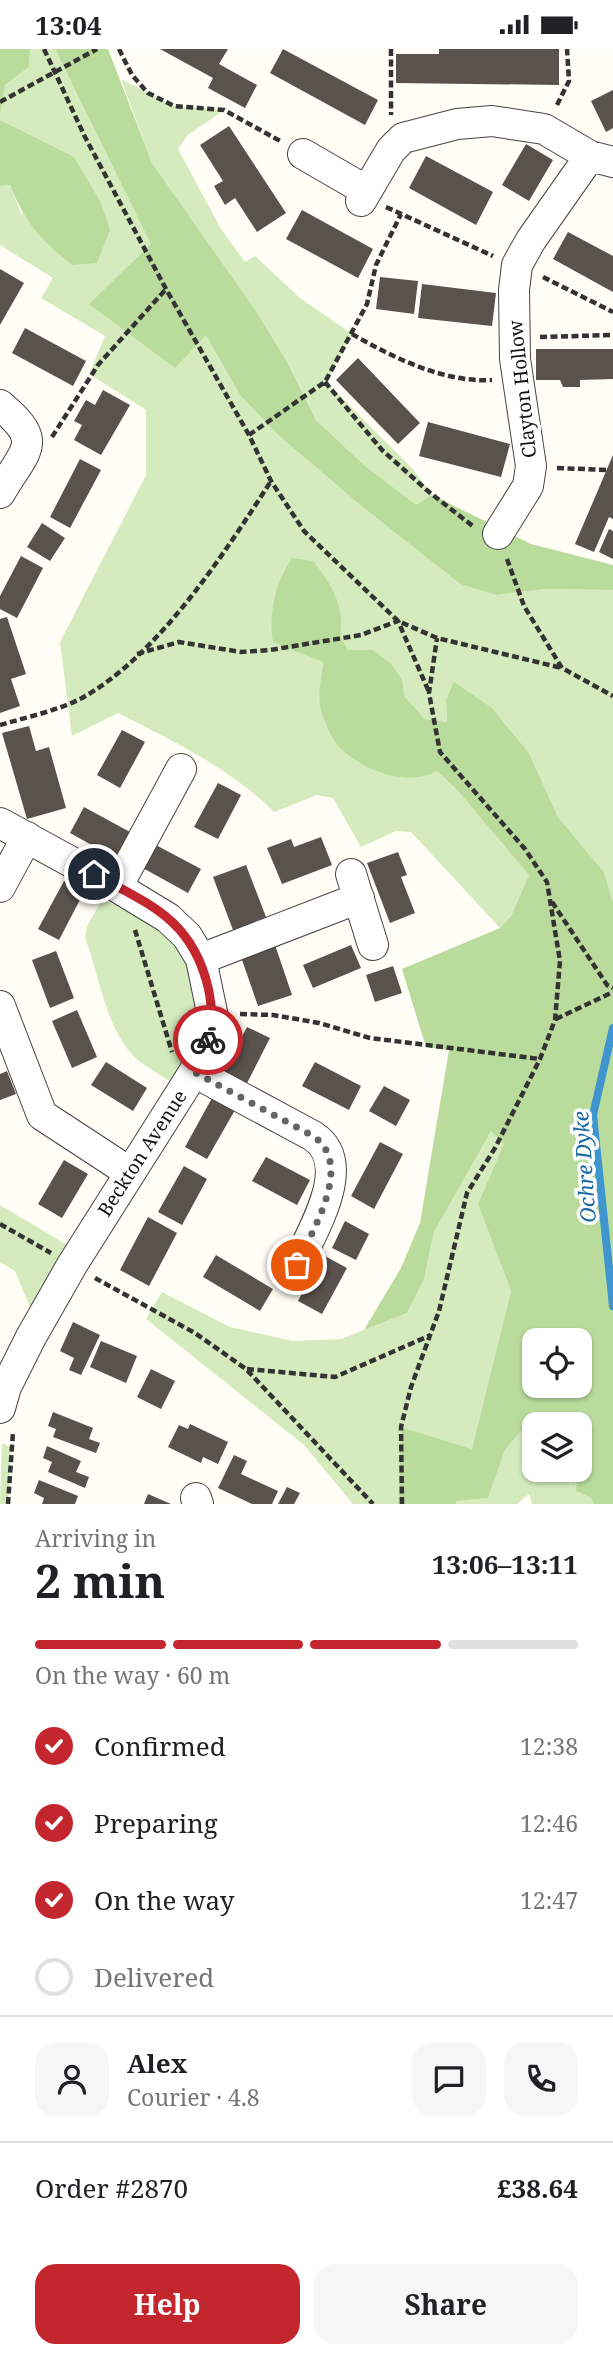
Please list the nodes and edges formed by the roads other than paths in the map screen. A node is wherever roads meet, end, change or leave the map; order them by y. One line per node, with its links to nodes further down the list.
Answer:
1 (303, 154): 2 (street)
2 (601, 159): 5 (street, Clayton Hollow)
3 (0, 405): 4 (street)
4 (0, 493)
5 (498, 534)
6 (181, 769): 10 (street)
7 (0, 823): 8 (street, Beckton Avenue)
8 (27, 837): 9 (street); 10 (street, Beckton Avenue)
9 (0, 887)
10 (117, 887): 12 (street, Beckton Avenue)
11 (373, 946): 12 (street)
12 (201, 959): 14 (street, Beckton Avenue)
13 (0, 1006): 15 (street)
14 (194, 1072): 15 (street, Beckton Avenue); 16 (street)
15 (129, 1172): 17 (street, Beckton Avenue)
16 (297, 1265)
17 (3, 1397)

